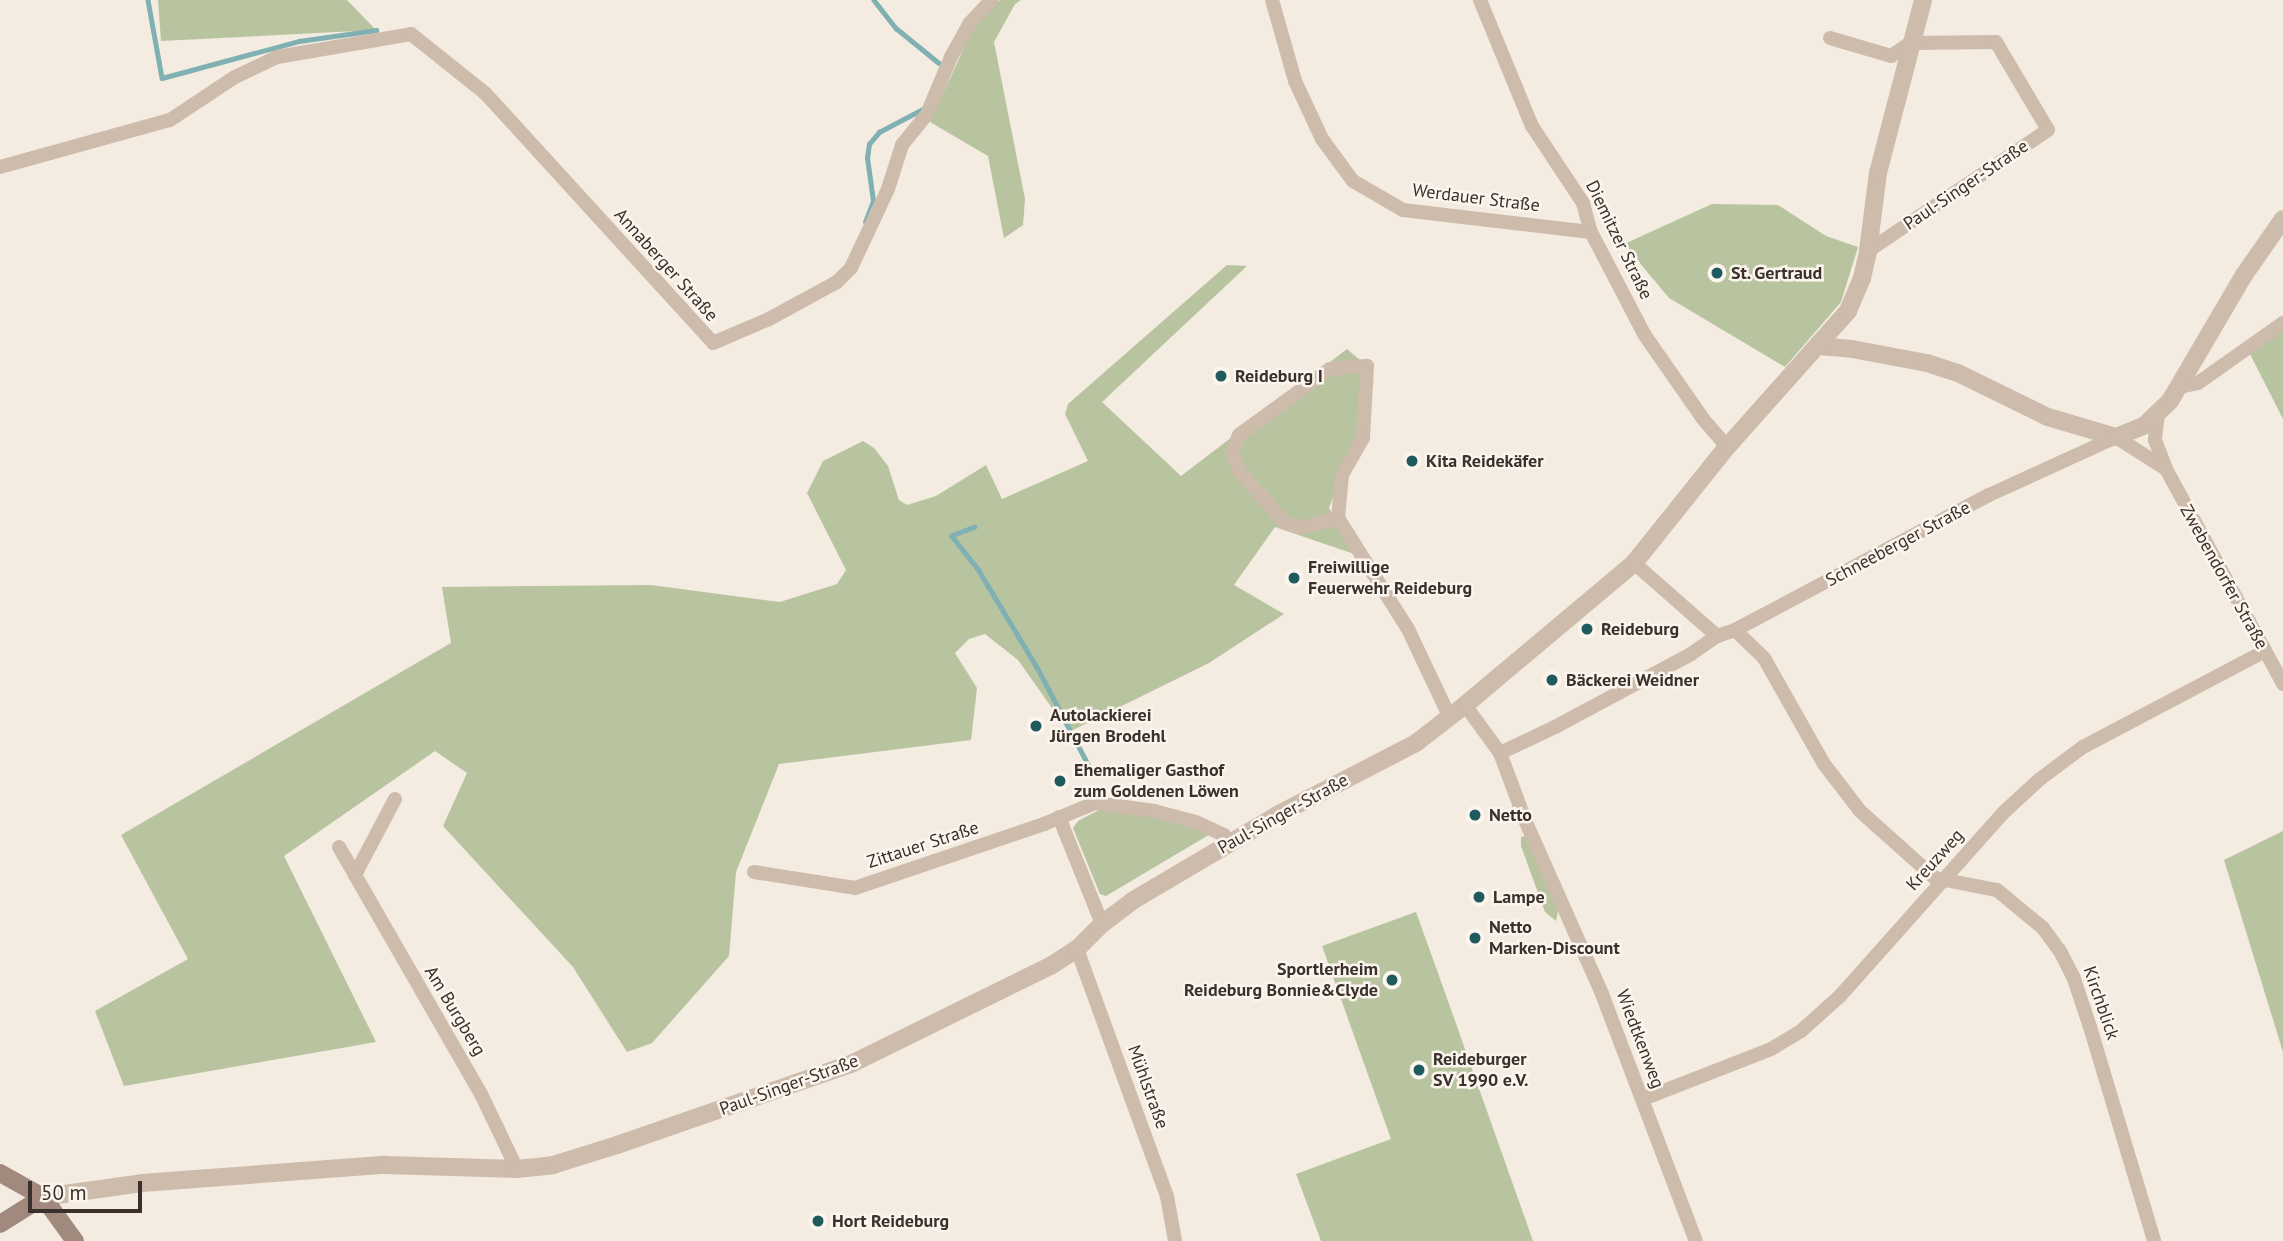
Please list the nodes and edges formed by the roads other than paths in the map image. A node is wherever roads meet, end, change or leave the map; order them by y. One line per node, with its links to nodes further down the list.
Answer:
1 (991, 0): 7 (street, Annaberger Straße)
2 (1272, 0): 9 (street, Werdauer Straße)
3 (1480, 0): 9 (street, Diemitzer Straße)
4 (1923, 0): 6 (street, Paul-Singer-Straße)
5 (1830, 38): 6 (street, Paul-Singer-Straße)
6 (1910, 43): 10 (street, Paul-Singer-Straße); 10 (street, Paul-Singer-Straße)
7 (0, 167)
8 (2283, 219): 13 (street)
9 (1591, 232): 16 (street, Diemitzer Straße)
10 (1868, 251): 12 (street, Paul-Singer-Straße)
11 (2283, 323): 13 (street, Schneeberger Straße)
12 (1819, 346): 15 (street, Zwebendorfer Straße); 16 (street, Paul-Singer-Straße)
13 (2179, 387): 14 (street, Schneeberger Straße)
14 (2158, 414): 15 (street, Schneeberger Straße); 17 (street, Zwebendorfer Straße)
15 (2116, 437): 17 (street, Zwebendorfer Straße); 20 (street, Schneeberger Straße)
16 (1727, 447): 19 (street, Paul-Singer-Straße)
17 (2166, 469): 22 (street, Zwebendorfer Straße)
18 (1338, 518): 18 (street); 25 (street)
19 (1634, 563): 21 (street); 24 (street, Paul-Singer-Straße)
20 (1735, 630): 21 (street, Schneeberger Straße); 33 (street, Kirchblick)
21 (1717, 636): 26 (street, Schneeberger Straße)
22 (2265, 651): 23 (street, Zwebendorfer Straße); 33 (street, Kreuzweg)
23 (2283, 684)
24 (1465, 705): 25 (street, Paul-Singer-Straße); 26 (street, Wiedtkenweg)
25 (1450, 718): 29 (street, Paul-Singer-Straße)
26 (1500, 753): 36 (street, Wiedtkenweg)
27 (396, 799): 32 (street)
28 (1059, 817): 29 (street, Zittauer Straße); 31 (street, Zittauer Straße); 34 (street)
29 (1229, 844): 34 (street, Paul-Singer-Straße)
30 (339, 847): 32 (street, Am Burgberg)
31 (754, 872)
32 (355, 875): 37 (street, Am Burgberg)
33 (1942, 880): 36 (street, Kreuzweg); 44 (street, Kirchblick)
34 (1102, 924): 35 (street, Paul-Singer-Straße)
35 (1077, 948): 37 (street, Paul-Singer-Straße); 42 (street, Mühlstraße)
36 (1643, 1099): 43 (street, Wiedtkenweg)
37 (517, 1169): 39 (street, Paul-Singer-Straße)
38 (0, 1173): 39 (main road)
39 (43, 1197): 40 (main road); 41 (main road)
40 (0, 1224)
41 (75, 1241)
42 (1175, 1241)
43 (1696, 1241)
44 (2154, 1241)

